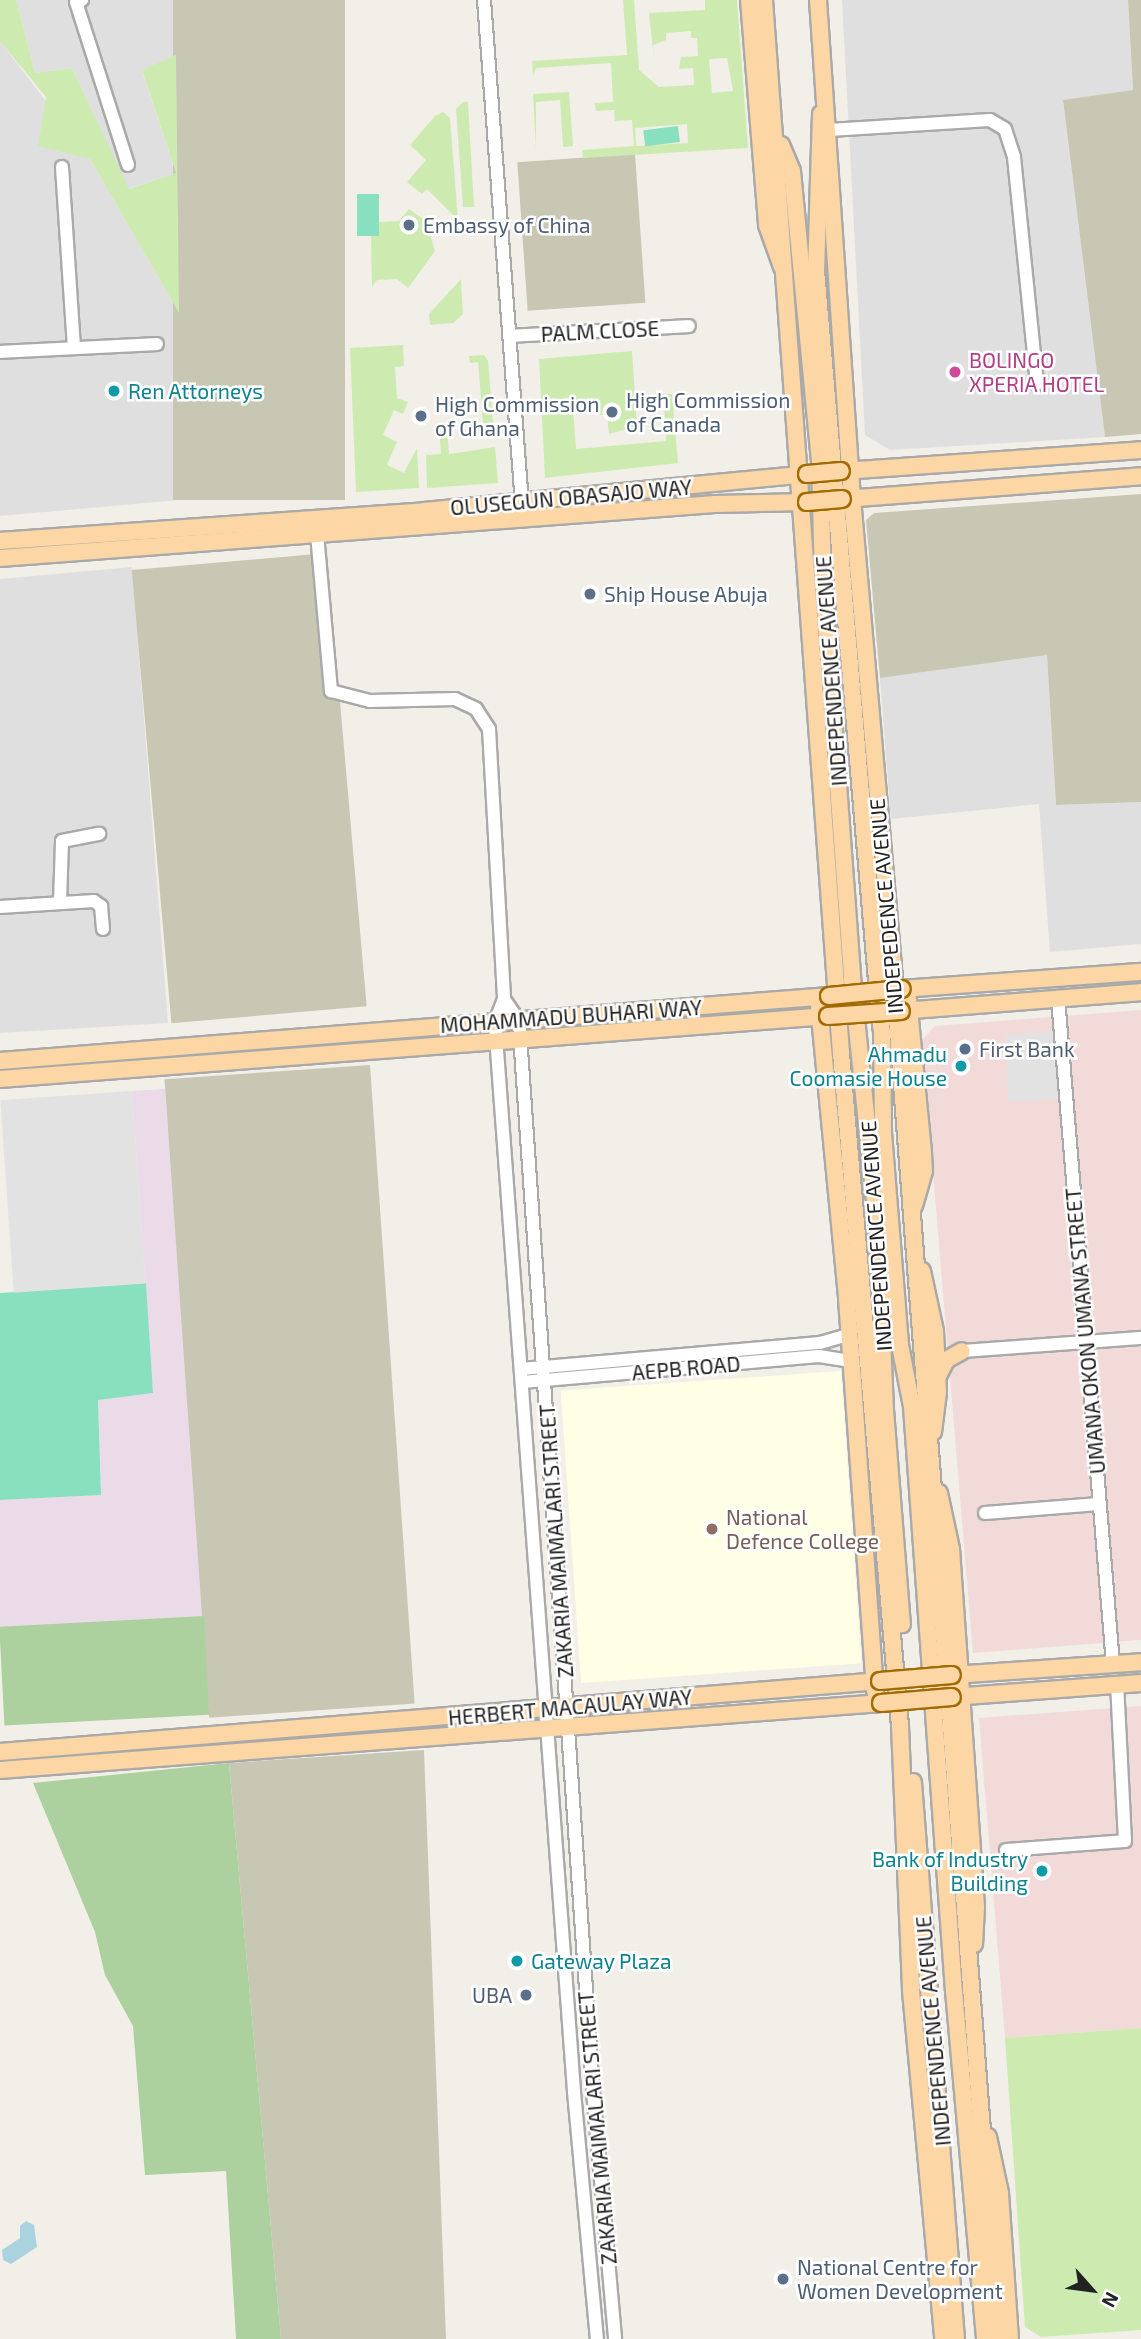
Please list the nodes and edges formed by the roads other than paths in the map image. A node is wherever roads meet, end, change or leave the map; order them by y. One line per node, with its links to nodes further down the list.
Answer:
1 (82, 0): 9 (street)
2 (484, 0): 13 (street)
3 (749, 0): 11 (main road)
4 (764, 0): 8 (main road, INDEPENDENCE AVENUE)
5 (818, 0): 6 (main road, INDEPENDENCE AVENUE)
6 (824, 94): 7 (main road, INDEPENDENCE AVENUE); 46 (main road, INDEPENDENCE AVENUE)
7 (829, 130): 17 (street); 19 (main road, INDEPENDENCE AVENUE)
8 (776, 136): 11 (main road, INDEPENDENCE AVENUE); 50 (main road, INDEPENDENCE AVENUE)
9 (128, 165)
10 (62, 167): 15 (street)
11 (787, 279): 20 (main road, INDEPENDENCE AVENUE)
12 (689, 326): 13 (street, PALM CLOSE)
13 (510, 336): 26 (street)
14 (157, 344): 15 (street)
15 (74, 348): 16 (street)
16 (0, 352)
17 (1037, 384)
18 (1141, 450): 19 (main road, OLUSEGUN OBASAJO WAY)
19 (846, 471): 20 (main road, OLUSEGUN OBASAJO WAY, bridge); 23 (main road, INDEPENDENCE AVENUE)
20 (804, 474): 22 (main road, OLUSEGUN OBASAJO WAY); 24 (main road, INDEPENDENCE AVENUE)
21 (1141, 476): 23 (main road, OLUSEGUN OBASAJO WAY)
22 (713, 483): 25 (main road); 26 (main road, OLUSEGUN OBASAJO WAY)
23 (847, 498): 24 (main road, OLUSEGUN OBASAJO WAY, bridge); 31 (main road, INDEPENDENCE AVENUE)
24 (805, 502): 25 (main road, OLUSEGUN OBASAJO WAY); 52 (main road, INDEPENDENCE AVENUE)
25 (715, 504): 26 (main road, OLUSEGUN OBASAJO WAY)
26 (522, 510): 27 (main road, OLUSEGUN OBASAJO WAY)
27 (386, 521): 28 (main road, OLUSEGUN OBASAJO WAY); 29 (main road, OLUSEGUN OBASAJO WAY)
28 (317, 534): 30 (main road, OLUSEGUN OBASAJO WAY); 41 (street, ZAKARIA MAIMALARI STREET)
29 (0, 541)
30 (0, 558)
31 (874, 779): 46 (main road, INDEPEDENCE AVENUE)
32 (99, 834): 33 (street)
33 (60, 902): 34 (street); 35 (street)
34 (0, 907)
35 (103, 929)
36 (1141, 972): 37 (main road, MOHAMMADU BUHARI WAY)
37 (905, 989): 39 (main road, MOHAMMADU BUHARI WAY, bridge); 42 (main road)
38 (1141, 992): 40 (main road, MOHAMMADU BUHARI WAY)
39 (823, 996): 43 (main road); 44 (main road, MOHAMMADU BUHARI WAY)
40 (1058, 998): 42 (main road, MOHAMMADU BUHARI WAY); 58 (street, UMANA OKON UMANA STREET)
41 (504, 999): 44 (street); 45 (street, ZAKARIA MAIMALARI STREET)
42 (905, 1010): 43 (main road, MOHAMMADU BUHARI WAY, bridge); 53 (main road)
43 (824, 1017): 47 (main road, MOHAMMADU BUHARI WAY); 56 (main road)
44 (519, 1021): 45 (main road, MOHAMMADU BUHARI WAY); 47 (street, ZAKARIA MAIMALARI STREET)
45 (495, 1023): 48 (street, ZAKARIA MAIMALARI STREET); 49 (main road, MOHAMMADU BUHARI WAY)
46 (890, 1032): 53 (main road, INDEPENDENCE AVENUE); 87 (main road, INDEPENDENCE AVENUE)
47 (520, 1042): 48 (main road, MOHAMMADU BUHARI WAY); 61 (street, ZAKARIA MAIMALARI STREET)
48 (497, 1043): 51 (main road, MOHAMMADU BUHARI WAY); 62 (street, ZAKARIA MAIMALARI STREET)
49 (0, 1061)
50 (862, 1072): 52 (main road); 91 (main road, INDEPENDENCE AVENUE)
51 (0, 1079)
52 (848, 1130): 90 (main road, INDEPENDENCE AVENUE)
53 (912, 1211): 54 (main road, INDEPENDENCE AVENUE)
54 (914, 1246): 55 (main road); 65 (main road, INDEPENDENCE AVENUE)
55 (935, 1331): 59 (main road); 63 (main road)
56 (848, 1335): 60 (main road); 61 (street, AEPB ROAD)
57 (1141, 1338): 58 (street)
58 (1085, 1342): 59 (street); 67 (street, UMANA OKON UMANA STREET)
59 (962, 1351): 63 (main road)
60 (850, 1361): 64 (street, AEPB ROAD); 72 (main road)
61 (544, 1367): 62 (street, AEPB ROAD); 64 (street, ZAKARIA MAIMALARI STREET)
62 (522, 1376): 64 (street, AEPB ROAD); 78 (street, ZAKARIA MAIMALARI STREET)
63 (938, 1376): 65 (main road)
64 (545, 1380): 77 (street, ZAKARIA MAIMALARI STREET)
65 (928, 1448): 66 (main road, INDEPENDENCE AVENUE)
66 (930, 1467): 71 (main road); 84 (main road, INDEPENDENCE AVENUE)
67 (1099, 1504): 68 (street); 70 (street, UMANA OKON UMANA STREET)
68 (985, 1513)
69 (1141, 1662): 70 (main road, HERBERT MACAULAY WAY)
70 (1113, 1664): 71 (main road, HERBERT MACAULAY WAY)
71 (955, 1675): 72 (main road, HERBERT MACAULAY WAY, bridge); 75 (main road)
72 (877, 1681): 76 (main road); 77 (main road, HERBERT MACAULAY WAY)
73 (1141, 1683): 74 (main road, HERBERT MACAULAY WAY)
74 (1117, 1685): 75 (main road, HERBERT MACAULAY WAY); 83 (street)
75 (956, 1697): 76 (main road, HERBERT MACAULAY WAY, bridge); 84 (main road)
76 (879, 1703): 79 (main road, HERBERT MACAULAY WAY)
77 (567, 1709): 78 (main road, HERBERT MACAULAY WAY); 79 (street, ZAKARIA MAIMALARI STREET)
78 (547, 1711): 80 (street, ZAKARIA MAIMALARI STREET); 81 (main road, HERBERT MACAULAY WAY)
79 (569, 1727): 80 (main road, HERBERT MACAULAY WAY); 85 (street, ZAKARIA MAIMALARI STREET)
80 (548, 1728): 82 (main road, HERBERT MACAULAY WAY); 86 (street, ZAKARIA MAIMALARI STREET)
81 (0, 1752)
82 (0, 1770)
83 (1006, 1850)
84 (970, 1988): 87 (main road, INDEPENDENCE AVENUE)
85 (591, 2060): 86 (street); 89 (street, ZAKARIA MAIMALARI STREET)
86 (572, 2062): 88 (street, ZAKARIA MAIMALARI STREET)
87 (983, 2165): 92 (main road, INDEPENDENCE AVENUE); 93 (main road, INDEPENDENCE AVENUE); 94 (main road)
88 (597, 2339)
89 (615, 2339)
90 (943, 2339)
91 (956, 2339)
92 (985, 2339)
93 (998, 2339)
94 (1010, 2339)

